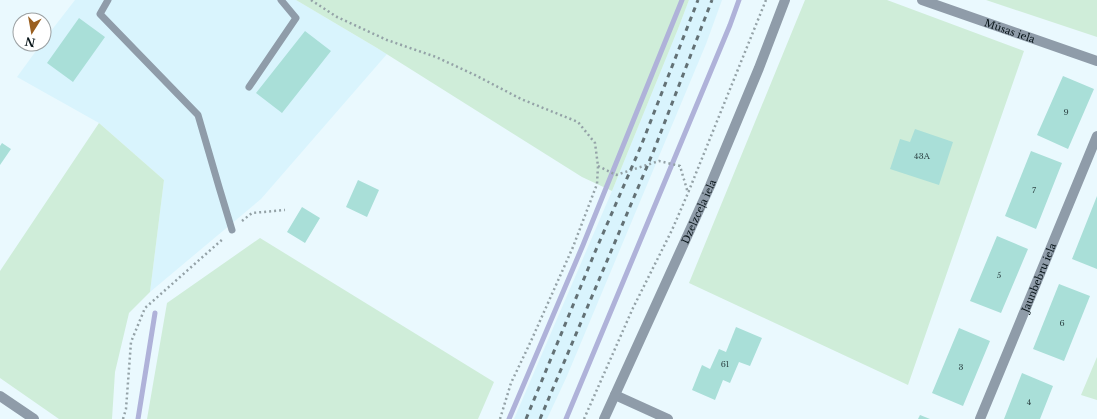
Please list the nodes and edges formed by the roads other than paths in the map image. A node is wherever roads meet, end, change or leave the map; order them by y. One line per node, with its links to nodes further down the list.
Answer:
1 (108, 0): 8 (lane)
2 (280, 0): 6 (lane)
3 (785, 0): 9 (street, Dzelzceļa iela)
4 (922, 0): 5 (street, Mūsas iela)
5 (1097, 61)
6 (249, 87)
7 (1097, 136): 14 (street, Jaunbebru iela)
8 (232, 230)
9 (615, 395): 12 (street, Dzelzceļa iela); 13 (street)
10 (0, 396): 11 (street)
11 (34, 419)
12 (604, 419)
13 (668, 419)
14 (980, 419)

